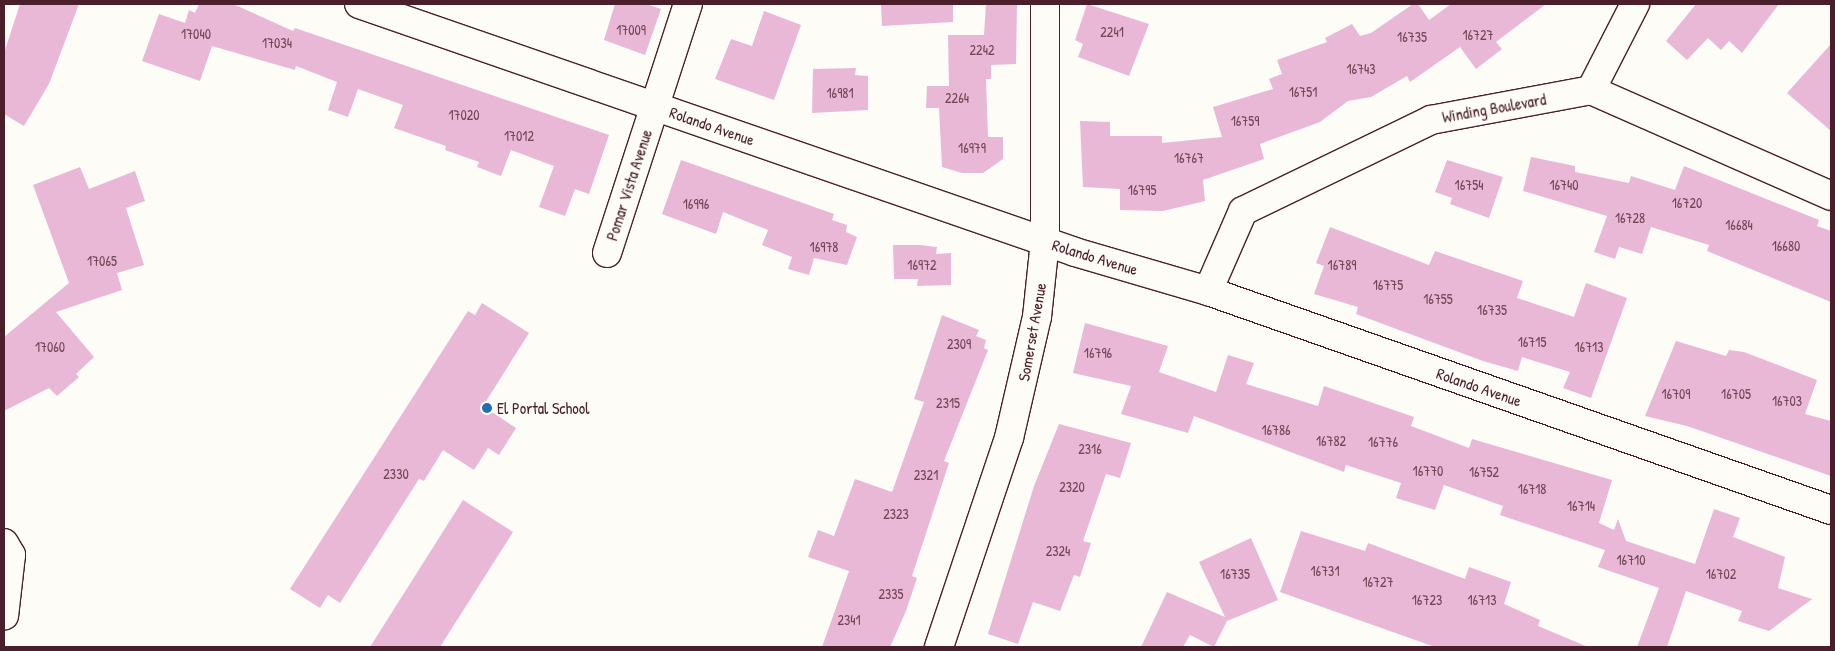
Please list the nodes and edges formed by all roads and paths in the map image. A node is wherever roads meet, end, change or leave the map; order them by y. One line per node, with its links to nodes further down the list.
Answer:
1 (360, 4): 6 (street, Rolando Avenue)
2 (688, 4): 6 (street, Pomar Vista Avenue)
3 (1045, 4): 8 (street, Somerset Avenue)
4 (1634, 4): 5 (street)
5 (1592, 90): 7 (street); 10 (street, Winding Boulevard)
6 (656, 107): 8 (street, Rolando Avenue); 9 (street, Pomar Vista Avenue)
7 (1831, 196)
8 (1045, 241): 10 (street, Rolando Avenue); 14 (street, Somerset Avenue)
9 (607, 253)
10 (1208, 291): 11 (street, Rolando Avenue)
11 (1831, 510)
12 (4, 543): 13 (street)
13 (4, 616)
14 (939, 647)

